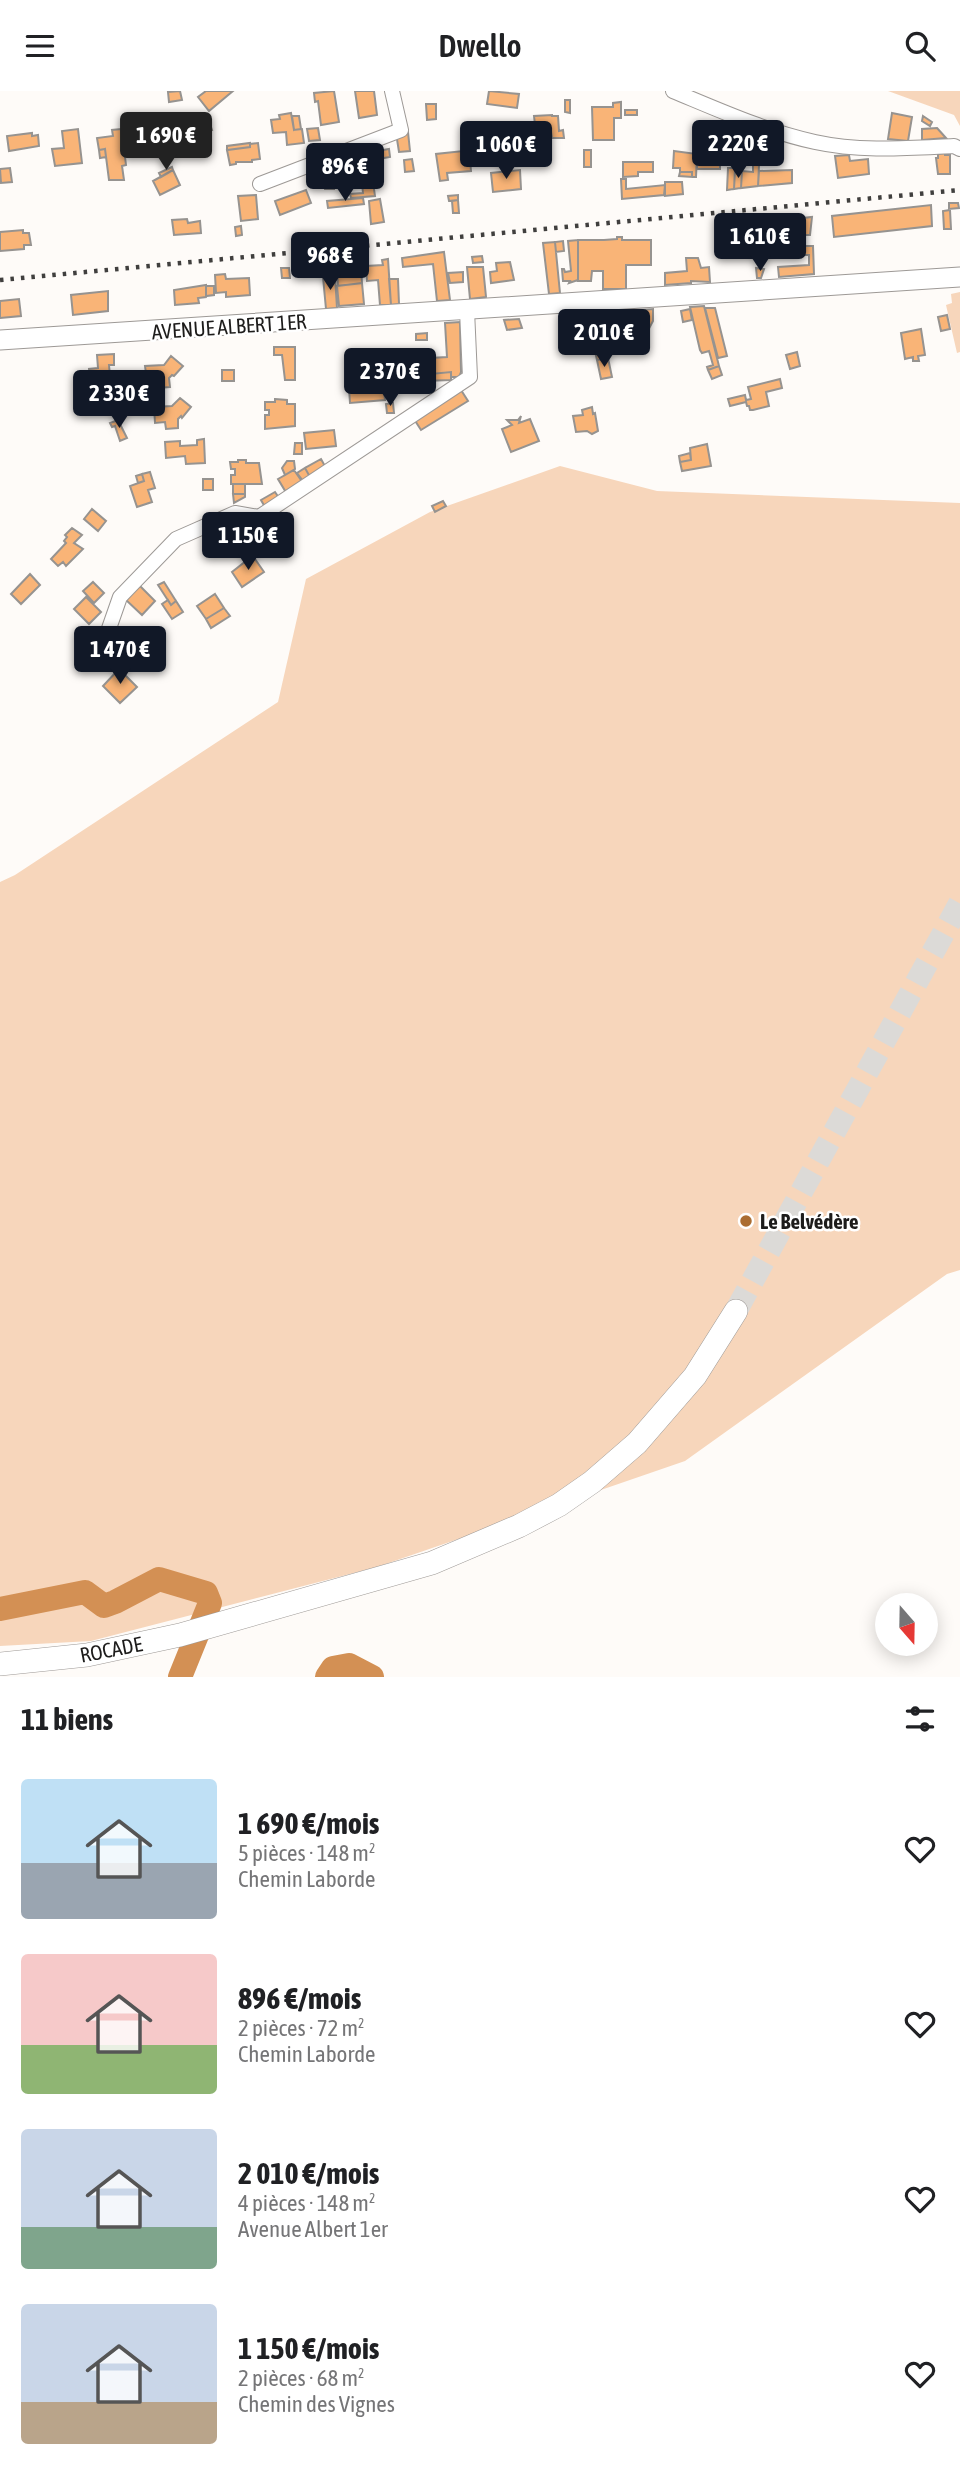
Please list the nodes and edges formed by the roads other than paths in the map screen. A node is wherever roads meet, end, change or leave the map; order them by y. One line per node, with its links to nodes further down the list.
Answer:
1 (392, 91): 4 (street)
2 (673, 91): 3 (street)
3 (960, 149)
4 (260, 184)
5 (960, 277): 6 (main road, AVENUE ALBERT 1ER)
6 (467, 310): 7 (main road, AVENUE ALBERT 1ER); 8 (street)
7 (0, 340)
8 (99, 657)
9 (736, 1311): 10 (main road, ROCADE)
10 (0, 1664)

